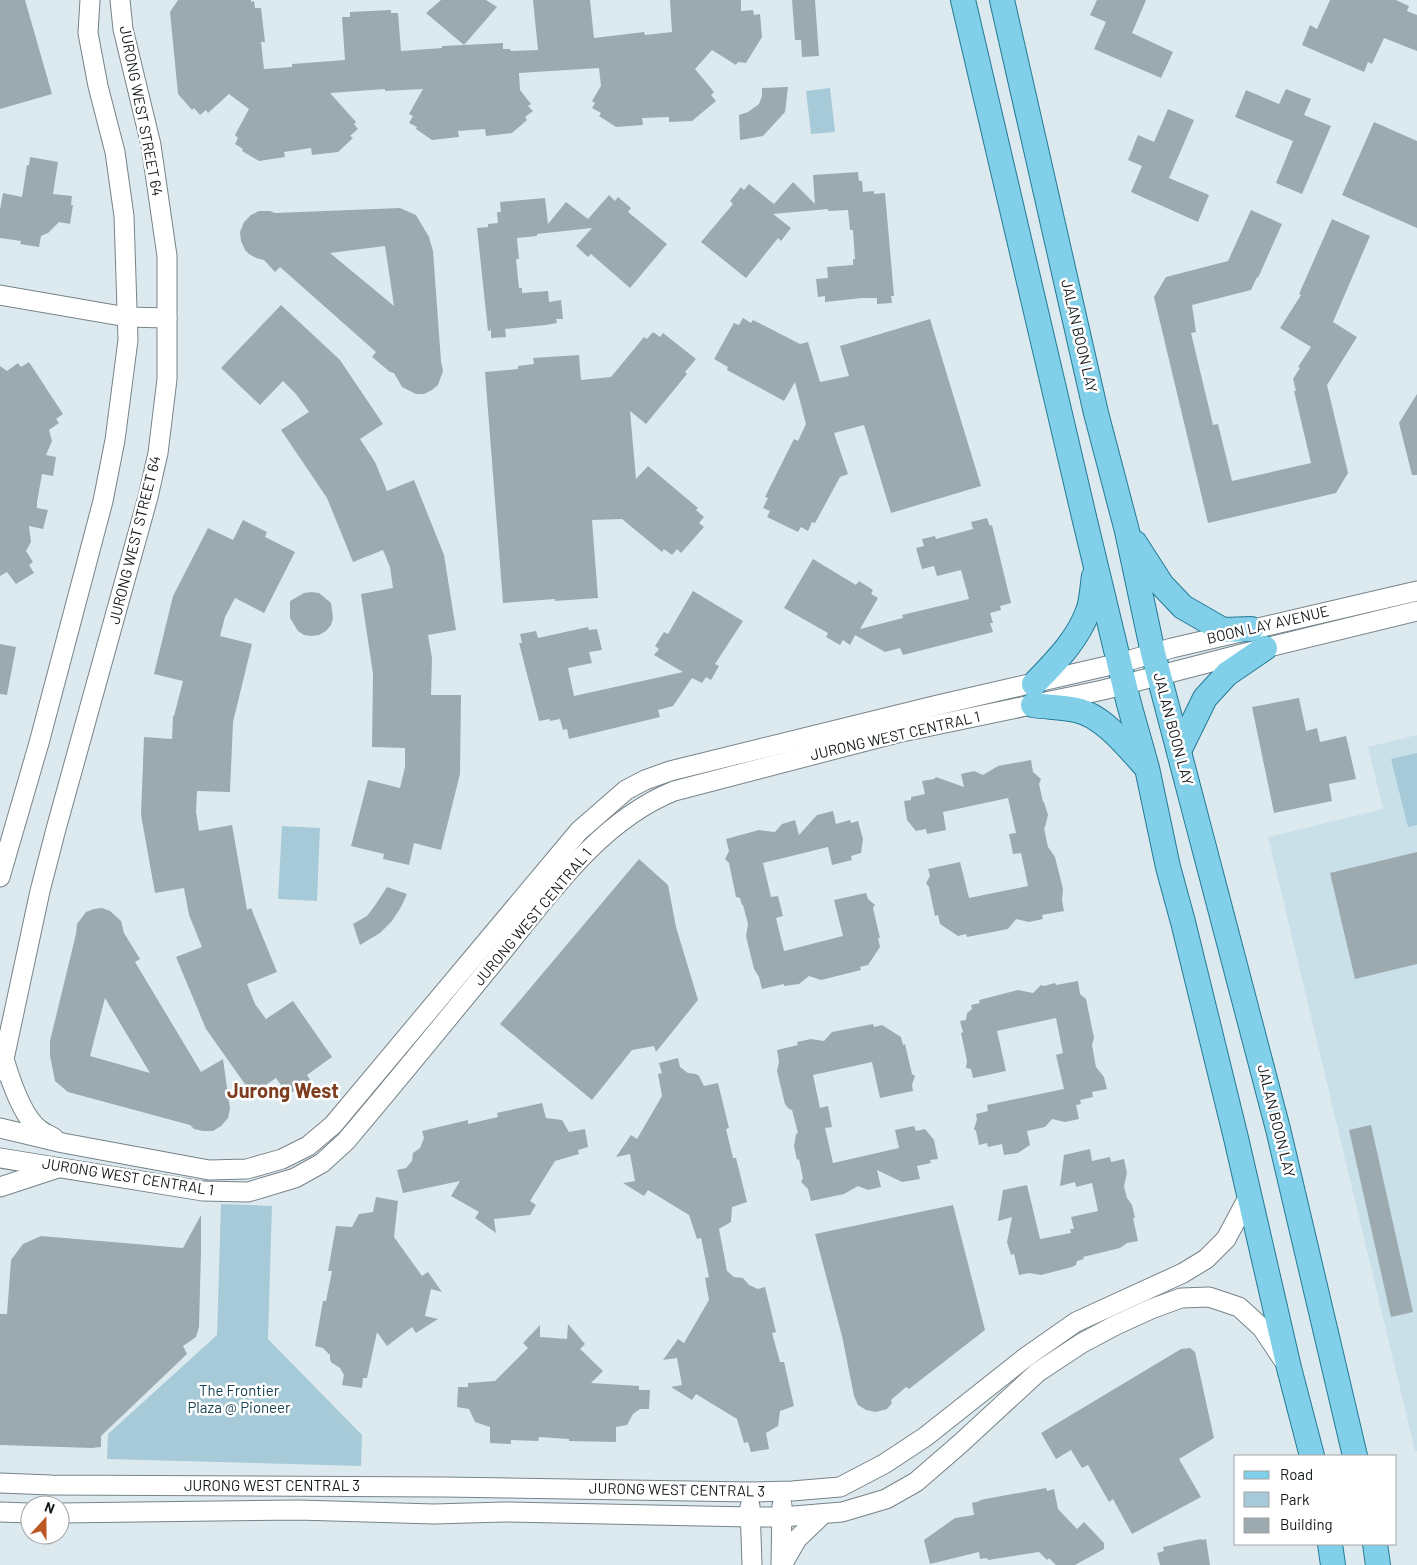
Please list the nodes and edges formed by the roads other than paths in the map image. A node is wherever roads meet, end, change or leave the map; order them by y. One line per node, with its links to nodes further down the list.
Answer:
1 (90, 0): 6 (street)
2 (120, 0): 7 (street, JURONG WEST STREET 64)
3 (963, 0): 9 (main road)
4 (1002, 0): 8 (main road, JALAN BOON LAY)
5 (0, 295): 6 (street)
6 (127, 316): 7 (street); 18 (street)
7 (167, 318): 19 (street, JURONG WEST STREET 64)
8 (1127, 531): 12 (main road); 13 (main road, JALAN BOON LAY)
9 (1095, 565): 14 (main road); 15 (main road)
10 (1417, 591): 12 (street, BOON LAY AVENUE)
11 (1417, 612): 12 (street, BOON LAY AVENUE)
12 (1258, 638): 13 (street, BOON LAY AVENUE); 16 (main road)
13 (1156, 664): 14 (street, BOON LAY AVENUE); 16 (main road, JALAN BOON LAY)
14 (1122, 674): 15 (street, JURONG WEST CENTRAL 1); 17 (main road)
15 (1033, 694): 17 (main road); 21 (street, JURONG WEST CENTRAL 1); 23 (street, JURONG WEST CENTRAL 1)
16 (1179, 751): 28 (main road, JALAN BOON LAY)
17 (1147, 768): 25 (main road)
18 (0, 877)
19 (2, 1065): 21 (street)
20 (0, 1128): 21 (street, JURONG WEST CENTRAL 1)
21 (63, 1143)
22 (0, 1158): 23 (street, JURONG WEST CENTRAL 1)
23 (62, 1167): 24 (street)
24 (0, 1187)
25 (1250, 1194): 26 (main road); 31 (street, JURONG WEST CENTRAL 3)
26 (1289, 1368): 27 (main road); 35 (street, JURONG WEST CENTRAL 3)
27 (1312, 1455)
28 (1354, 1455)
29 (0, 1483): 30 (street, JURONG WEST CENTRAL 3)
30 (750, 1492): 31 (street, JURONG WEST CENTRAL 3); 36 (street)
31 (782, 1492): 37 (street)
32 (0, 1512): 33 (street)
33 (20, 1513)
34 (70, 1513): 36 (street, JURONG WEST CENTRAL 3)
35 (822, 1514): 37 (street, JURONG WEST CENTRAL 3); 41 (street)
36 (751, 1517): 37 (street, JURONG WEST CENTRAL 3); 40 (street)
37 (782, 1517): 41 (street)
38 (1330, 1545): 42 (main road)
39 (1374, 1545): 43 (main road)
40 (752, 1565)
41 (782, 1565)
42 (1333, 1565)
43 (1378, 1565)

